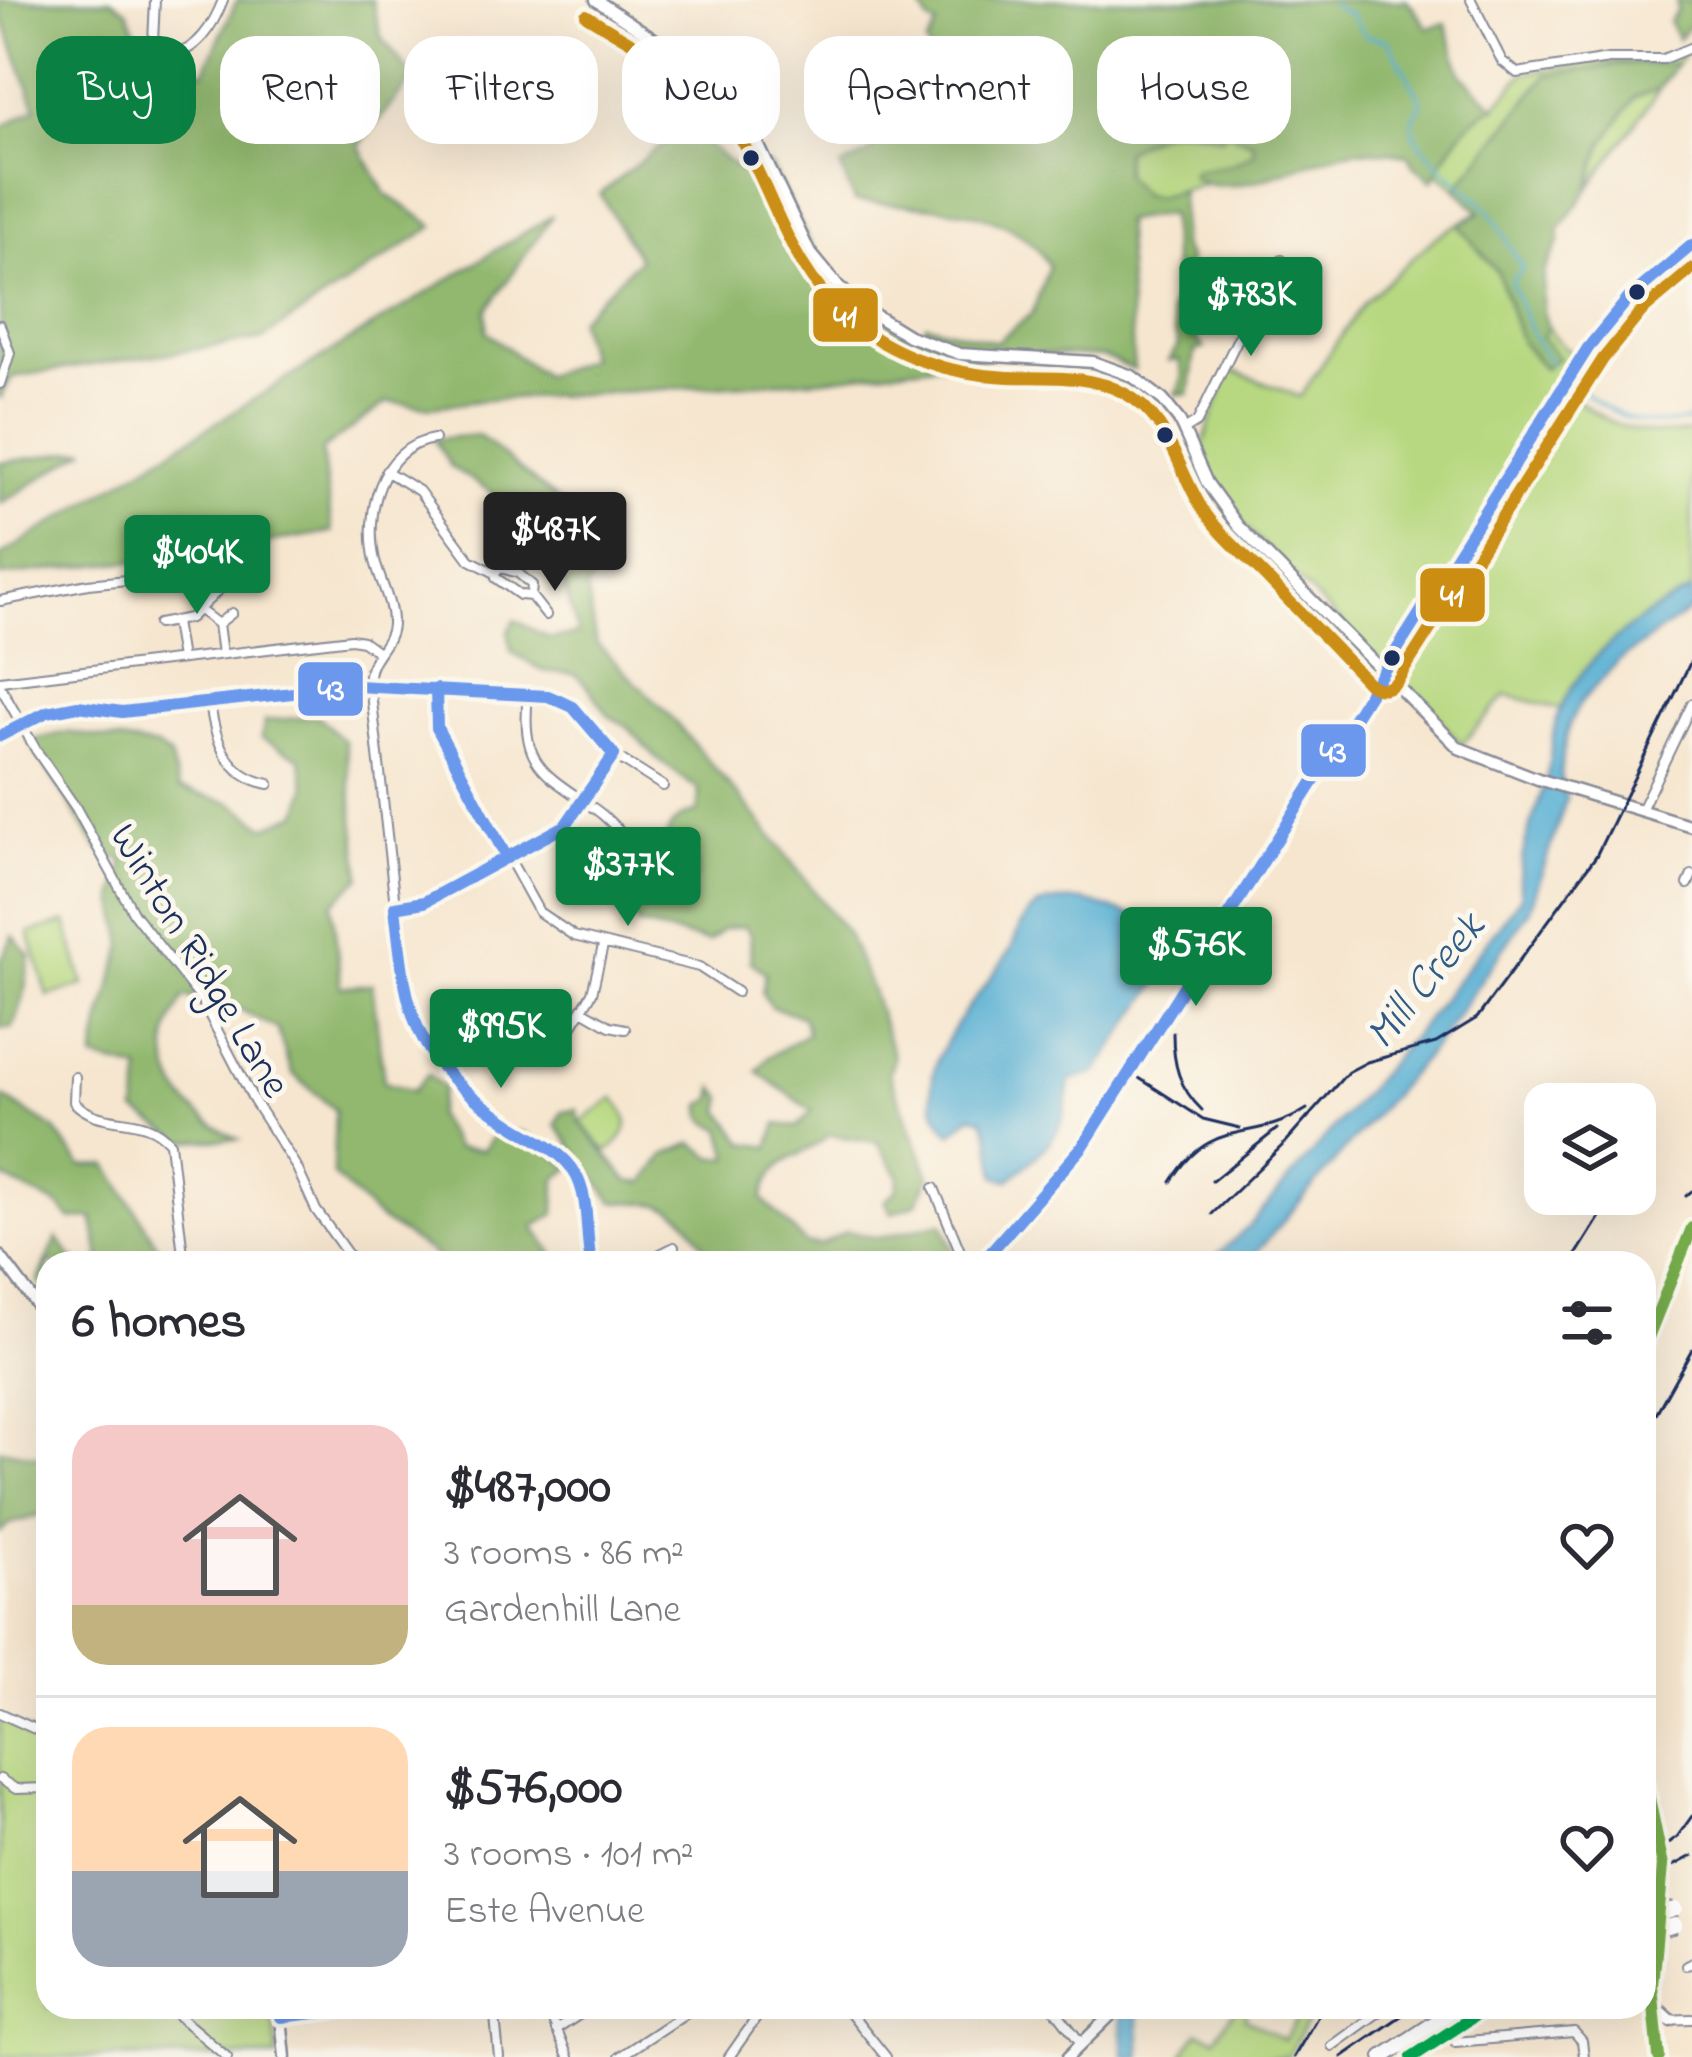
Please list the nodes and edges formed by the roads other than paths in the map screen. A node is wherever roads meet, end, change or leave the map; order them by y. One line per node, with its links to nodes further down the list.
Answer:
1 (155, 0): 2 (street)
2 (224, 0)
3 (596, 0): 10 (main road)
4 (1471, 0): 5 (street)
5 (1692, 47)
6 (1692, 245): 25 (street)
7 (1282, 260): 10 (street)
8 (0, 325): 9 (street)
9 (0, 384)
10 (1184, 430): 25 (main road)
11 (434, 439): 12 (street)
12 (386, 471): 18 (street); 22 (street)
13 (178, 568): 15 (street)
14 (226, 582): 16 (street)
15 (0, 601)
16 (198, 609): 19 (street); 21 (street)
17 (232, 613): 21 (street)
18 (546, 615)
19 (175, 622): 20 (street); 24 (street)
20 (158, 624)
21 (218, 624): 23 (street)
22 (378, 652): 23 (street); 27 (street)
23 (222, 654): 24 (street)
24 (181, 659): 26 (street)
25 (1382, 671): 40 (main road); 59 (street)
26 (0, 683): 32 (street, Winton Ridge Lane)
27 (370, 686): 28 (street); 30 (street); 44 (street)
28 (436, 689): 29 (street); 43 (street)
29 (528, 694): 36 (street); 39 (street)
30 (210, 703): 32 (street); 37 (street)
31 (1692, 704): 33 (street)
32 (22, 725): 34 (street); 55 (street, Winton Ridge Lane)
33 (1678, 732): 35 (street); 40 (street)
34 (0, 736)
35 (1692, 740)
36 (614, 755): 38 (street); 39 (street)
37 (268, 784)
38 (663, 786)
39 (584, 802): 42 (street); 43 (street)
40 (1641, 810): 41 (main road)
41 (1692, 826)
42 (643, 849)
43 (507, 858): 44 (street); 45 (street)
44 (395, 908): 56 (street)
45 (603, 946): 46 (street); 47 (street)
46 (737, 992)
47 (582, 1010): 48 (street); 49 (street)
48 (625, 1028)
49 (565, 1037)
50 (75, 1077): 54 (street)
51 (934, 1188): 58 (street)
52 (1692, 1228): 62 (main road)
53 (674, 1247): 57 (street)
54 (183, 1251)
55 (345, 1251)
56 (590, 1251)
57 (666, 1251)
58 (960, 1251)
59 (991, 1251)
60 (0, 1256): 61 (main road)
61 (36, 1304)
62 (1656, 1317)
63 (0, 1713): 64 (street)
64 (36, 1730)
65 (0, 1779): 66 (street)
66 (36, 1789)
67 (1656, 1836): 68 (main road)
68 (1658, 1846): 74 (main road)
69 (1692, 1904): 70 (highway)
70 (1675, 1917): 71 (highway, bridge); 72 (highway); 73 (highway, bridge)
71 (1656, 1918)
72 (1692, 1920)
73 (1656, 1927)
74 (1656, 1935)
75 (1656, 2006): 91 (main road)
76 (182, 2019): 96 (street)
77 (281, 2019): 97 (main road)
78 (495, 2019): 98 (street)
79 (552, 2019): 92 (street)
80 (573, 2019): 92 (street)
81 (676, 2019): 100 (street)
82 (756, 2019): 101 (street)
83 (856, 2019): 102 (street)
84 (1062, 2019): 93 (street)
85 (1106, 2019): 93 (main road)
86 (1369, 2019): 95 (street)
87 (1441, 2019): 104 (highway)
88 (1470, 2019): 105 (highway)
89 (1692, 2019): 91 (street)
90 (1656, 2020): 91 (street); 107 (main road)
91 (1671, 2020)
92 (556, 2030): 99 (street)
93 (1080, 2042): 103 (main road)
94 (1455, 2042): 106 (street)
95 (1331, 2046)
96 (226, 2057)
97 (285, 2057)
98 (499, 2057)
99 (568, 2057)
100 (619, 2057)
101 (729, 2057)
102 (886, 2057)
103 (1068, 2057)
104 (1383, 2057)
105 (1412, 2057)
106 (1581, 2057)
107 (1659, 2057)

